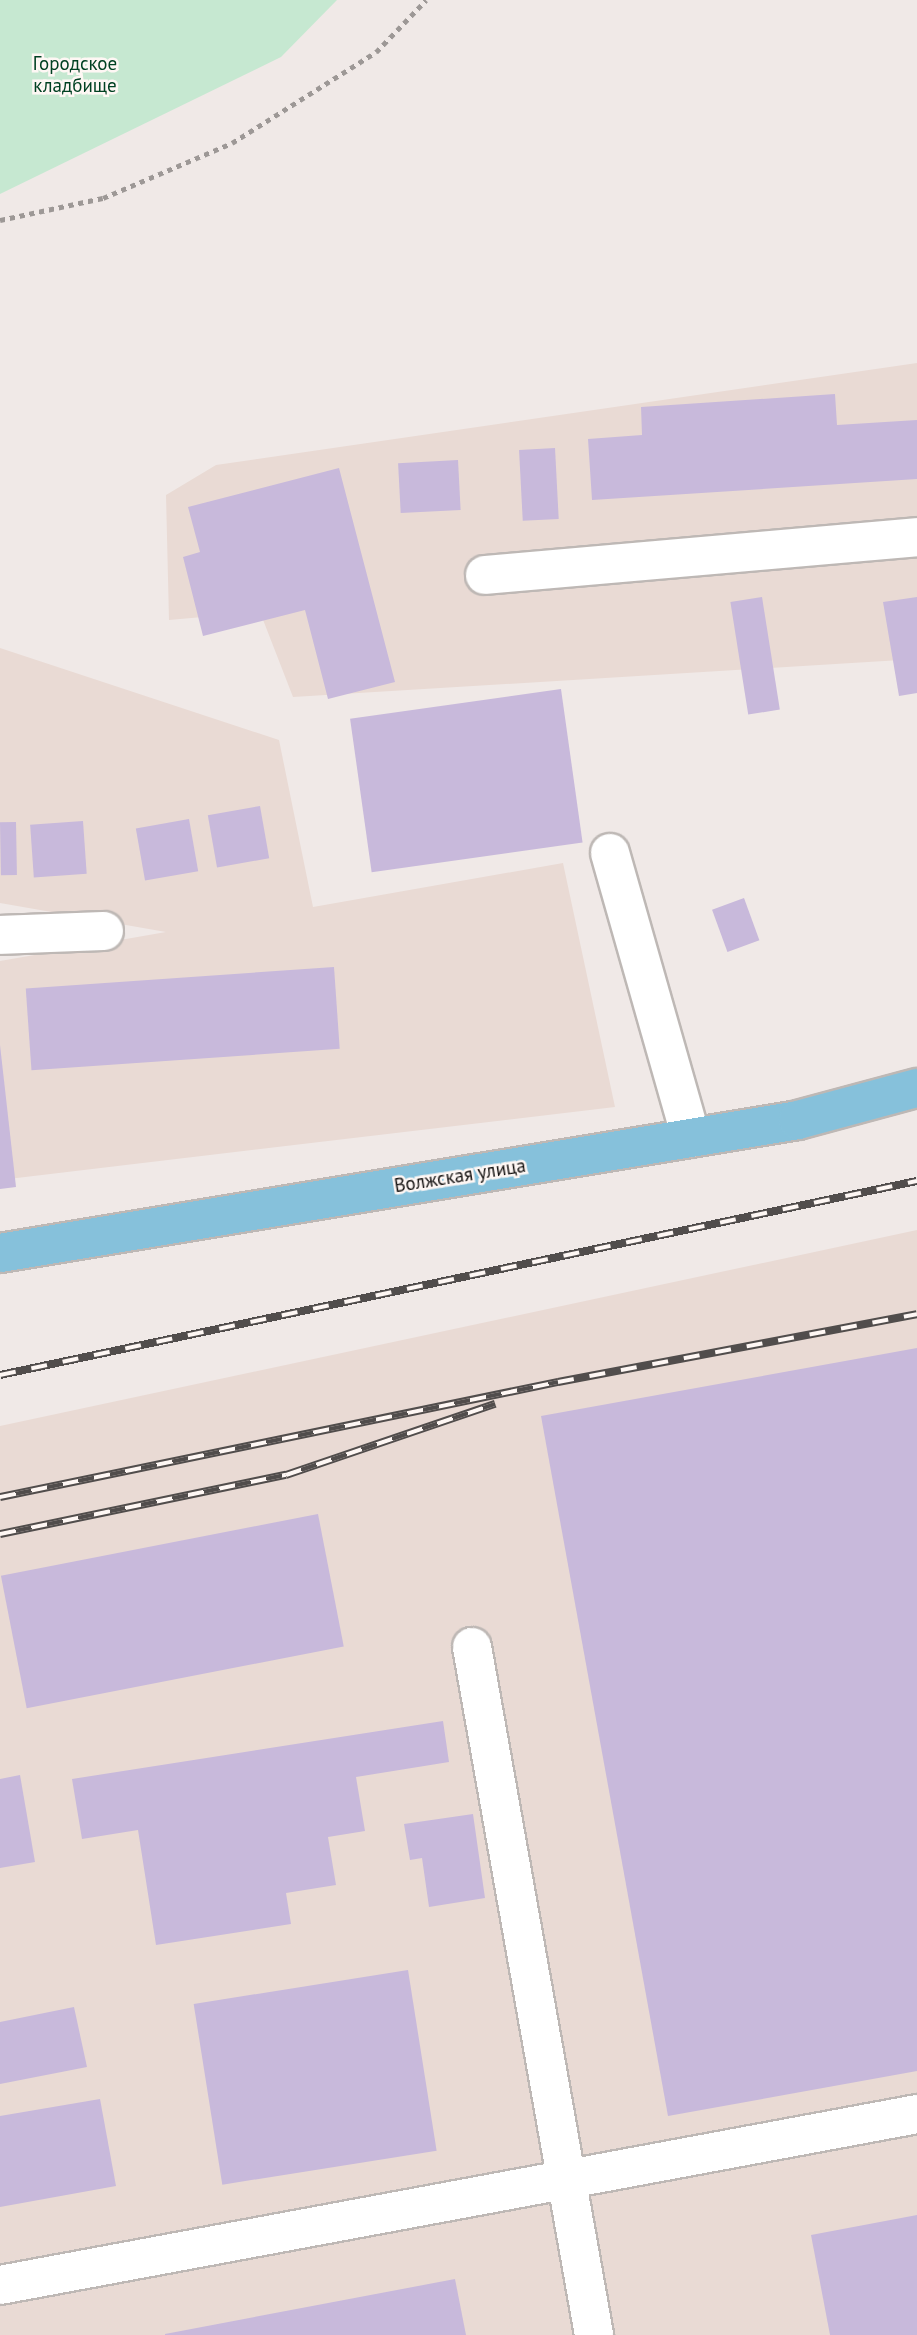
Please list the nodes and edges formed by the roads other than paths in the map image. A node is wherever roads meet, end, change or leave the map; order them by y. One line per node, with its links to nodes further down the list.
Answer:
1 (917, 537): 2 (street)
2 (485, 576)
3 (610, 853): 7 (street)
4 (104, 931): 5 (street)
5 (0, 935)
6 (917, 1088): 7 (main road, Волжская улица)
7 (691, 1138): 8 (main road, Волжская улица)
8 (0, 1253)
9 (471, 1647): 11 (street)
10 (917, 2114): 11 (street)
11 (566, 2179): 12 (street); 13 (street)
12 (0, 2285)
13 (594, 2335)

